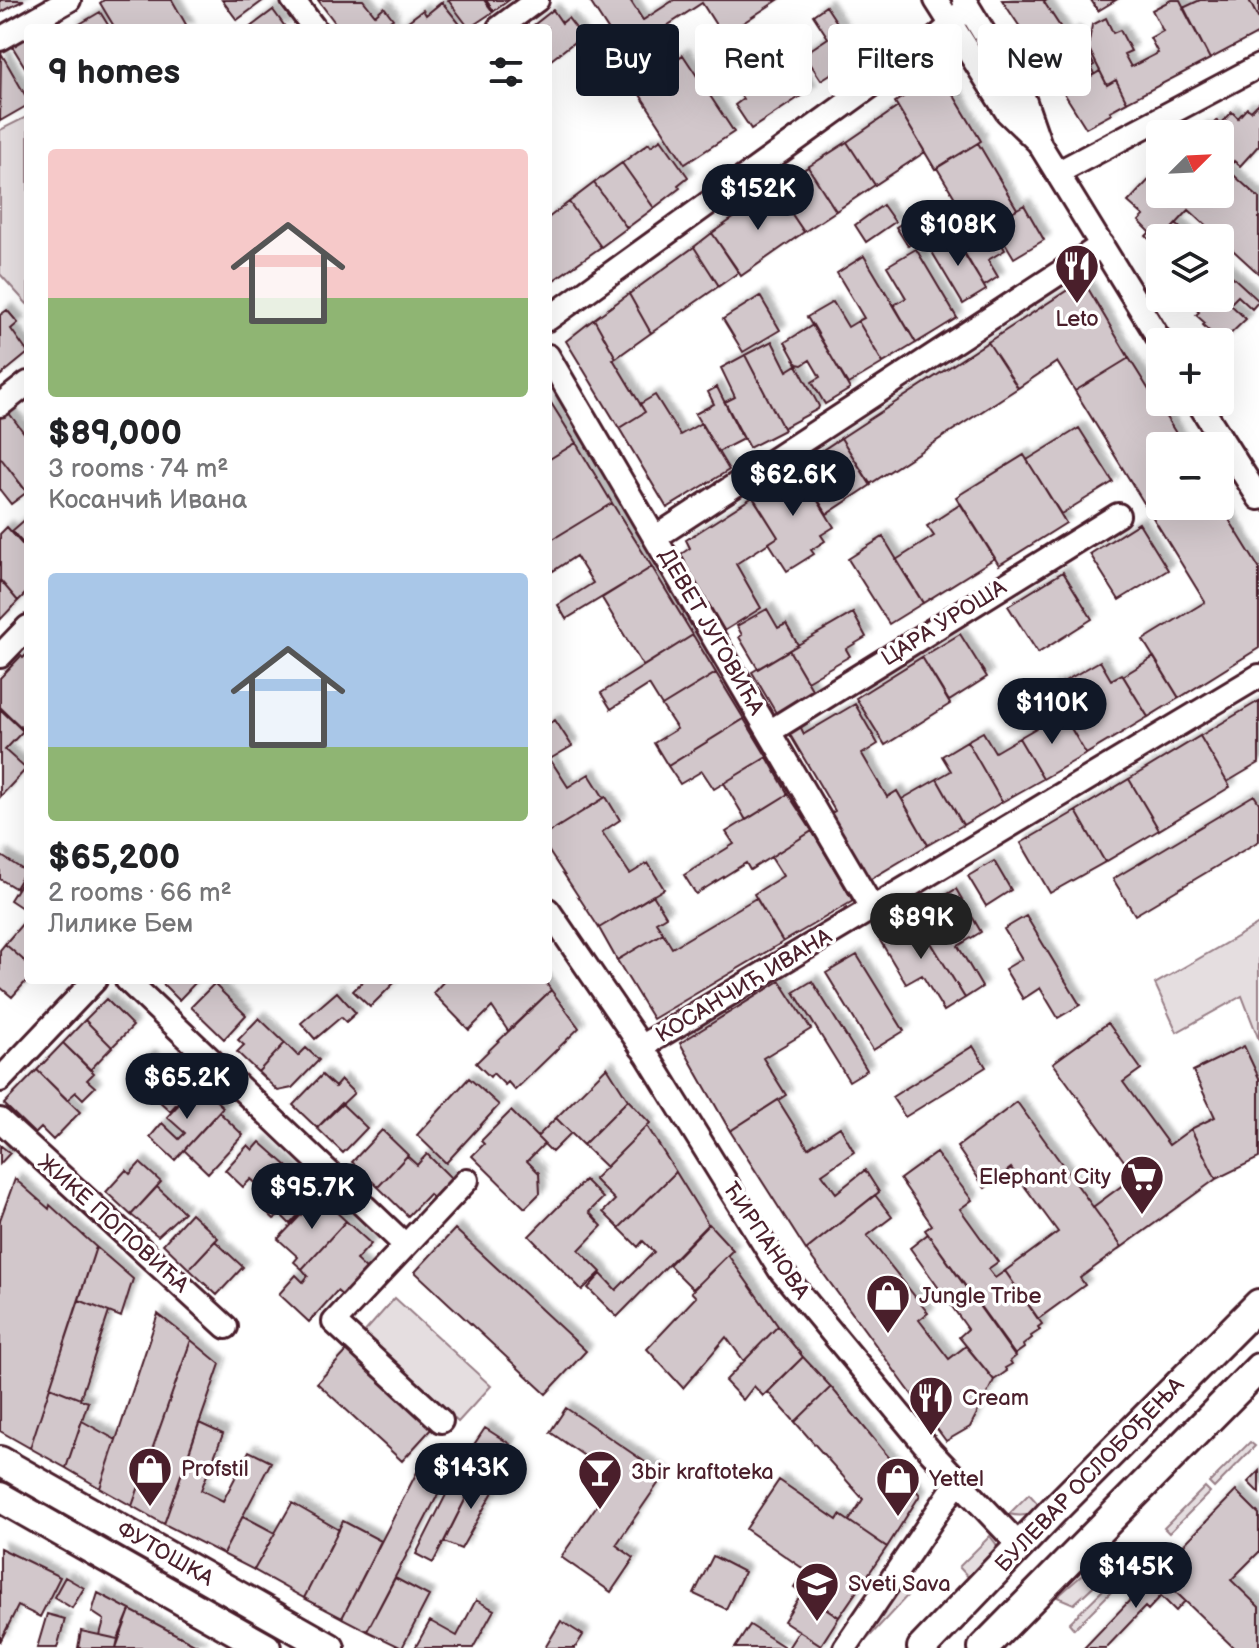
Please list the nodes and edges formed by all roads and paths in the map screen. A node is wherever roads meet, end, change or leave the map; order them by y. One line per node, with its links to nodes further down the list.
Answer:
1 (69, 0): 6 (street)
2 (293, 0): 7 (street)
3 (537, 0): 8 (street)
4 (936, 0): 9 (street)
5 (966, 3): 10 (street); 16 (street)
6 (27, 24)
7 (311, 24)
8 (504, 24)
9 (950, 24)
10 (952, 24)
11 (24, 25): 12 (street)
12 (0, 39)
13 (962, 42): 16 (street)
14 (1259, 66): 17 (street)
15 (854, 96): 19 (street)
16 (1040, 145): 17 (street)
17 (1057, 173): 18 (street)
18 (1102, 245): 20 (street); 27 (street)
19 (552, 316)
20 (1152, 328)
21 (552, 363): 27 (street, ДЕВЕТ ЈУГОВИЋА)
22 (24, 386): 23 (street)
23 (0, 405)
24 (1207, 416): 25 (street)
25 (1259, 498)
26 (1118, 515): 31 (street, ЦАРА УРОША)
27 (656, 537): 31 (street, ДЕВЕТ ЈУГОВИЋА)
28 (24, 631): 29 (street)
29 (0, 656)
30 (1259, 676): 32 (street, КОСАНЧИЋ ИВАНА)
31 (769, 732): 32 (street, ДЕВЕТ ЈУГОВИЋА)
32 (873, 909): 36 (street, КОСАНЧИЋ ИВАНА)
33 (552, 916): 36 (street, ЋИРПАНОВА)
34 (91, 984): 37 (street)
35 (131, 984): 40 (street)
36 (641, 1047): 46 (street, ЋИРПАНОВА)
37 (0, 1080)
38 (0, 1120): 42 (street, ЖИКЕ ПОПОВИЋА)
39 (467, 1180): 40 (street)
40 (405, 1245): 44 (street)
41 (1259, 1304): 48 (main road, БУЛЕВАР ОСЛОБОЂЕЊА)
42 (226, 1327)
43 (1259, 1368): 53 (main road, БУЛЕВАР ОСЛОБОЂЕЊА)
44 (441, 1421)
45 (0, 1461): 50 (main road, ФУТОШКА)
46 (959, 1480): 48 (street, ЋИРПАНОВА); 51 (street)
47 (0, 1497): 49 (main road, ФУТОШКА)
48 (1020, 1546): 52 (main road, БУЛЕВАР ОСЛОБОЂЕЊА)
49 (266, 1648)
50 (330, 1648)
51 (845, 1648)
52 (922, 1648)
53 (983, 1648)

